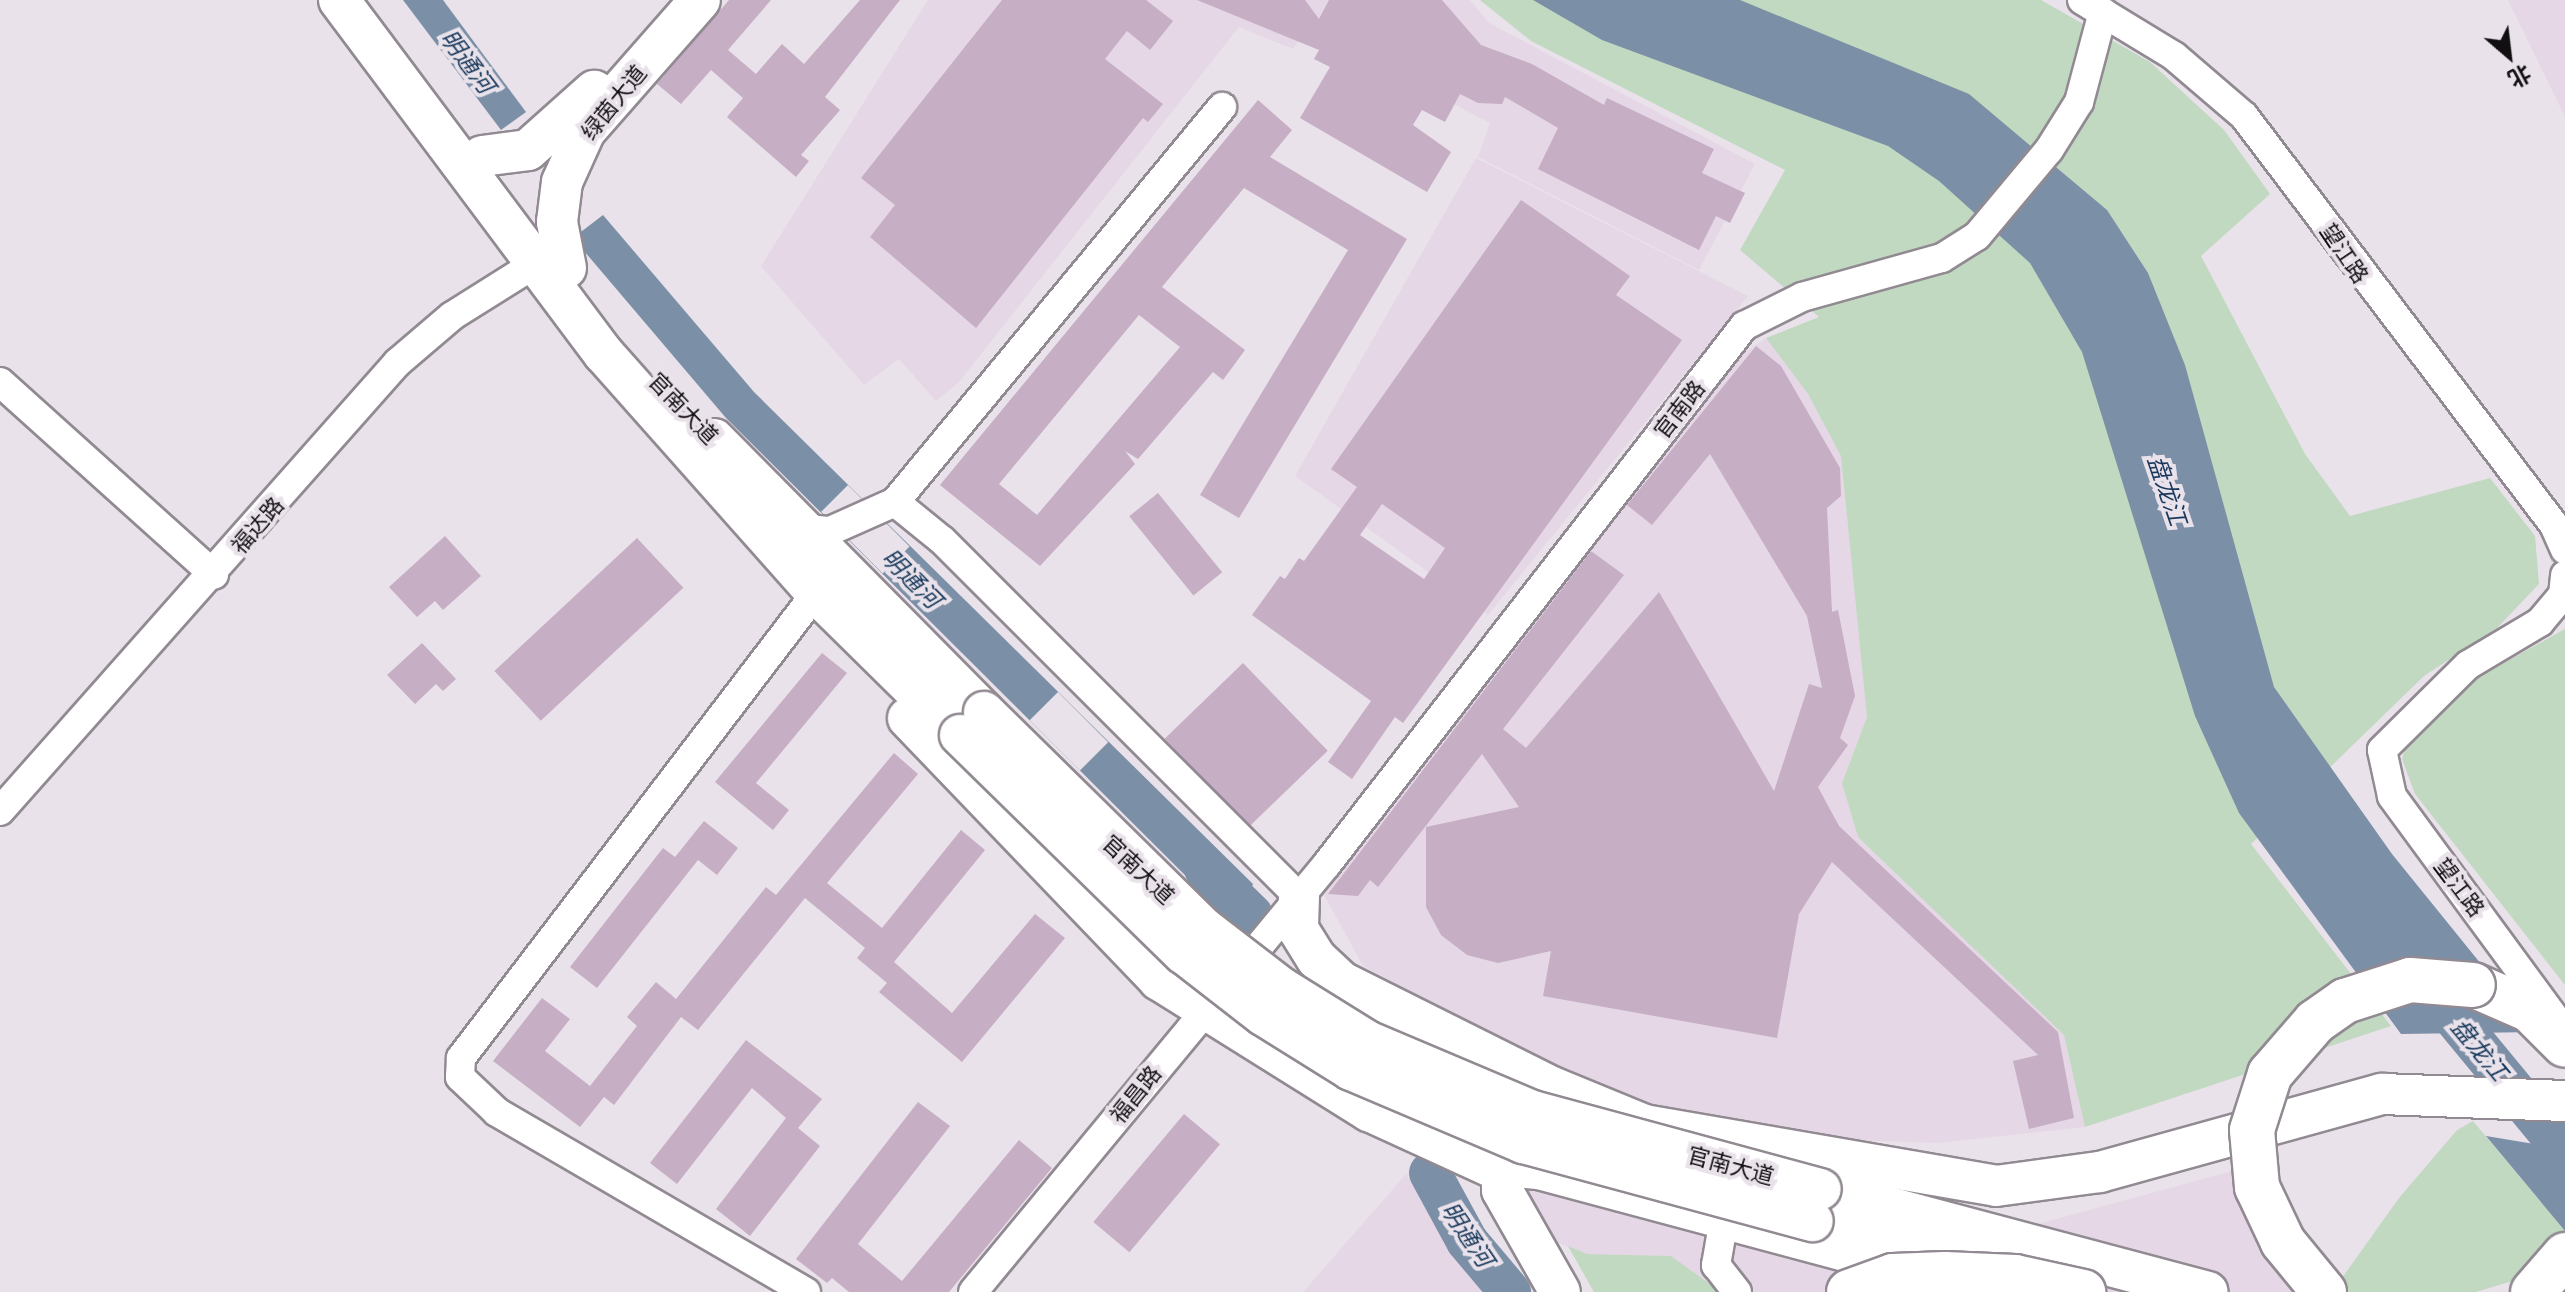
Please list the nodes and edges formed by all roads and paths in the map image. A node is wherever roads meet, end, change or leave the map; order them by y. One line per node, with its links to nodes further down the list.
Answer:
1 (339, 0): 8 (main road, 官南大道)
2 (368, 0): 7 (main road, 官南大道)
3 (672, 0): 7 (main road, 绿茵大道)
4 (700, 0): 8 (main road, 绿茵大道)
5 (2092, 6): 12 (street, 望江路); 18 (street, 官南路)
6 (1222, 107): 10 (street)
7 (482, 156): 8 (main road, 官南大道)
8 (550, 266): 11 (main road, 官南大道); 13 (street, 福达路); 15 (main road, 官南大道)
9 (0, 382): 13 (street)
10 (888, 507): 11 (street); 18 (street)
11 (814, 529): 16 (main road, 官南大道)
12 (2565, 550)
13 (214, 575): 17 (street, 福达路)
14 (2565, 575): 20 (street, 望江路)
15 (816, 593): 16 (main road, 官南大道); 19 (main road); 28 (street)
16 (972, 724): 34 (main road, 官南大道, bridge); 35 (main road, 官南大道, bridge)
17 (0, 811)
18 (1299, 897): 19 (street, 福昌路); 22 (main road)
19 (1200, 1010): 24 (main road); 29 (street, 福昌路)
20 (2565, 1036)
21 (2565, 1045): 36 (highway, bridge)
22 (1552, 1087): 23 (main road); 24 (main road)
23 (2565, 1101)
24 (1502, 1172): 25 (street); 30 (main road)
25 (1723, 1225): 31 (street); 33 (street)
26 (2565, 1255): 37 (highway)
27 (2565, 1281): 37 (street)
28 (806, 1292)
29 (973, 1292)
30 (1560, 1292)
31 (1737, 1292)
32 (1849, 1292): 34 (highway, bridge)
33 (1977, 1292)
34 (2083, 1292)
35 (2207, 1292)
36 (2324, 1292)
37 (2536, 1292)

